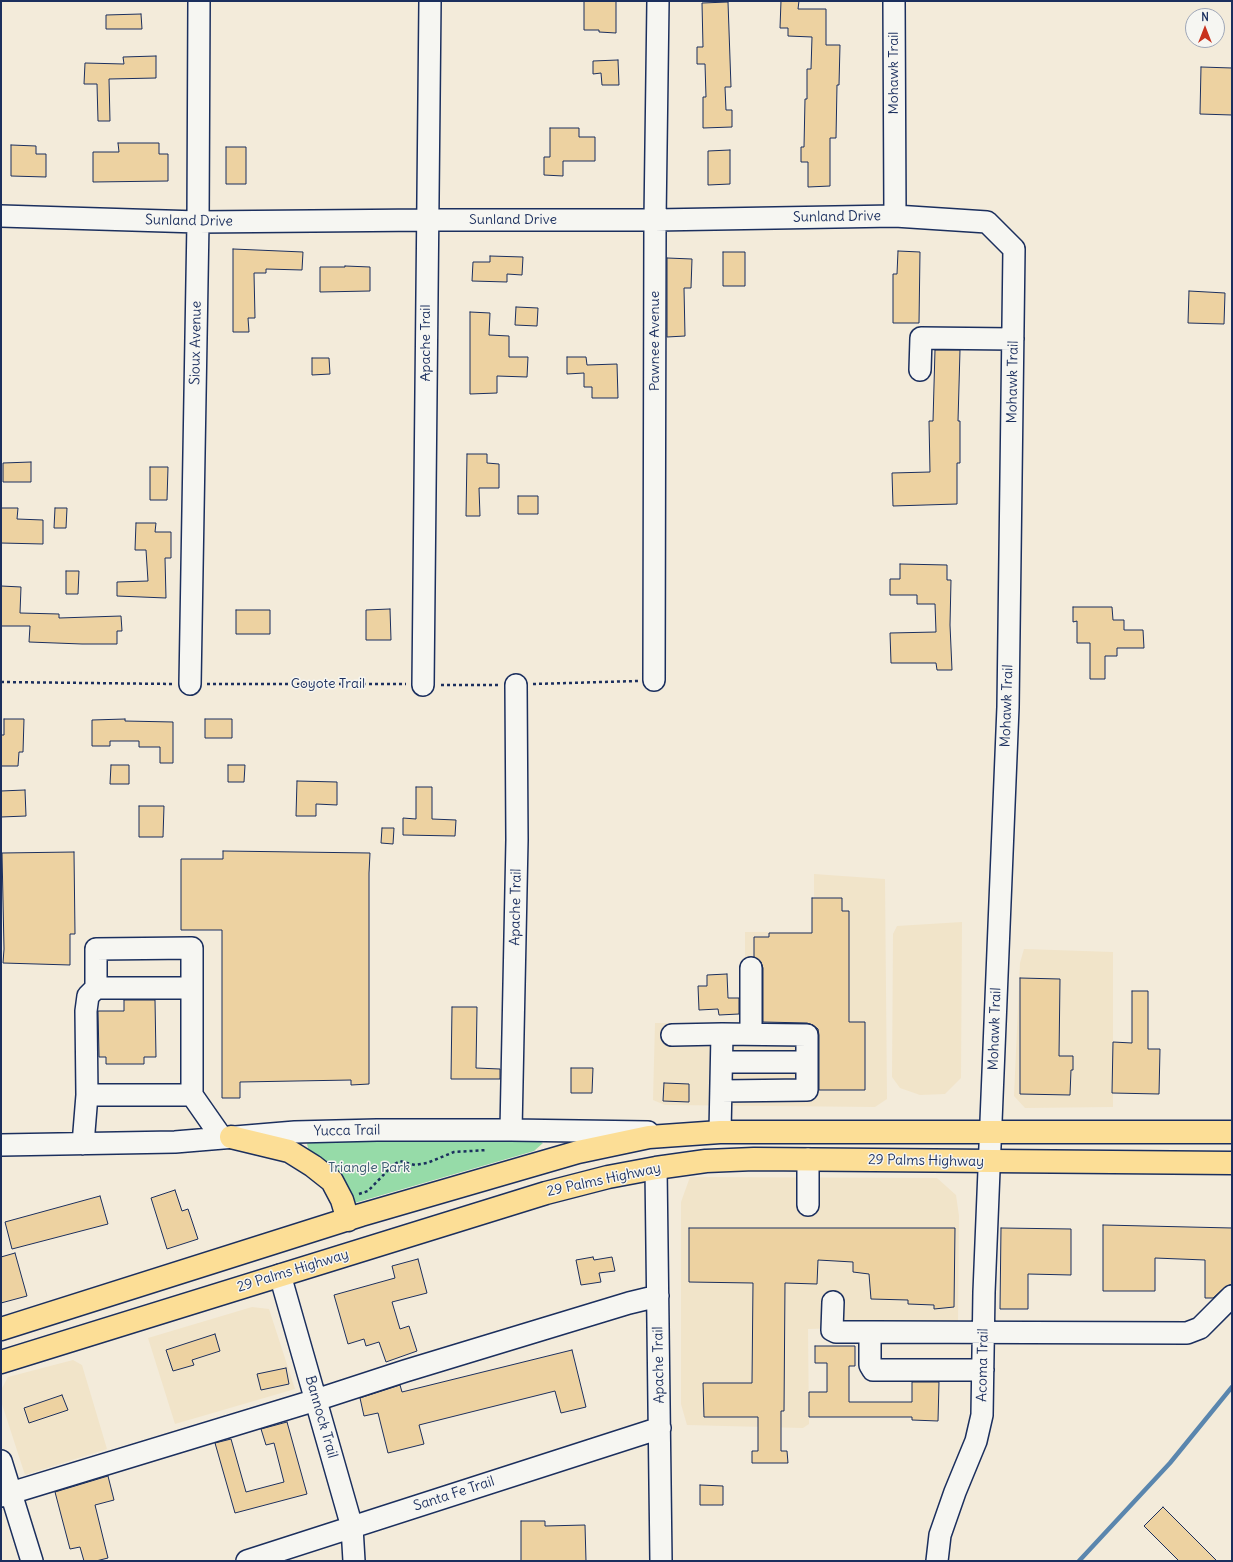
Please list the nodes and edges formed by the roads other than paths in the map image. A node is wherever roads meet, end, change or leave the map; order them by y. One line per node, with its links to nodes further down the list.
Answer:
1 (199, 1): 9 (street, Sioux Avenue)
2 (430, 1): 7 (street, Apache Trail)
3 (658, 1): 8 (street, Pawnee Avenue)
4 (894, 1): 6 (street, Mohawk Trail)
5 (1, 216): 9 (street, Sunland Drive)
6 (895, 216): 8 (street, Sunland Drive); 10 (street, Sunland Drive)
7 (427, 220): 8 (street, Sunland Drive); 9 (street, Sunland Drive); 15 (street, Apache Trail)
8 (655, 220): 13 (street, Pawnee Avenue)
9 (198, 222): 14 (street, Sioux Avenue)
10 (1014, 249): 11 (street, Mohawk Trail)
11 (1013, 339): 12 (street); 30 (street, Mohawk Trail)
12 (920, 370)
13 (654, 680)
14 (190, 684)
15 (423, 684)
16 (516, 685): 28 (street, Apache Trail)
17 (751, 968): 21 (street)
18 (96, 988): 19 (street); 19 (street); 26 (street)
19 (192, 988): 27 (street)
20 (722, 1034): 21 (street); 22 (street); 23 (street)
21 (751, 1034): 24 (street)
22 (672, 1035)
23 (722, 1062): 24 (street); 25 (street)
24 (807, 1062): 25 (street)
25 (721, 1091): 29 (street)
26 (87, 1095): 27 (street); 34 (street)
27 (192, 1095): 33 (street)
28 (506, 1130): 32 (street, Yucca Trail); 33 (street, Yucca Trail)
29 (720, 1132): 30 (main road, 29 Palms Highway); 32 (main road, 29 Palms Highway)
30 (992, 1132): 31 (main road, 29 Palms Highway); 37 (street, Mohawk Trail)
31 (1232, 1132)
32 (693, 1133): 41 (main road, 29 Palms Highway)
33 (226, 1138): 34 (street, Yucca Trail); 41 (main road)
34 (83, 1144): 35 (street, Yucca Trail)
35 (1, 1145)
36 (808, 1159): 37 (main road, 29 Palms Highway); 39 (main road, 29 Palms Highway); 40 (street)
37 (990, 1162): 38 (main road, 29 Palms Highway); 48 (street, Acoma Trail)
38 (1232, 1164)
39 (656, 1168): 42 (main road, 29 Palms Highway); 43 (street, Apache Trail)
40 (808, 1206)
41 (345, 1210): 46 (main road, 29 Palms Highway)
42 (280, 1275): 49 (main road, 29 Palms Highway); 51 (street, Bannock Trail)
43 (658, 1296): 51 (street); 52 (street, Apache Trail)
44 (1232, 1296): 48 (street)
45 (832, 1302): 47 (street)
46 (1, 1329)
47 (873, 1332): 48 (street); 50 (street)
48 (984, 1332): 50 (street, Acoma Trail)
49 (1, 1362)
50 (983, 1370): 60 (street, Acoma Trail)
51 (316, 1400): 54 (street); 55 (street, Bannock Trail)
52 (660, 1428): 55 (street, Santa Fe Trail); 59 (street, Apache Trail)
53 (1, 1461): 54 (street)
54 (6, 1494): 56 (street)
55 (352, 1527): 57 (street, Santa Fe Trail); 58 (street, Bannock Trail)
56 (32, 1561)
57 (247, 1561)
58 (354, 1561)
59 (661, 1561)
60 (938, 1561)

